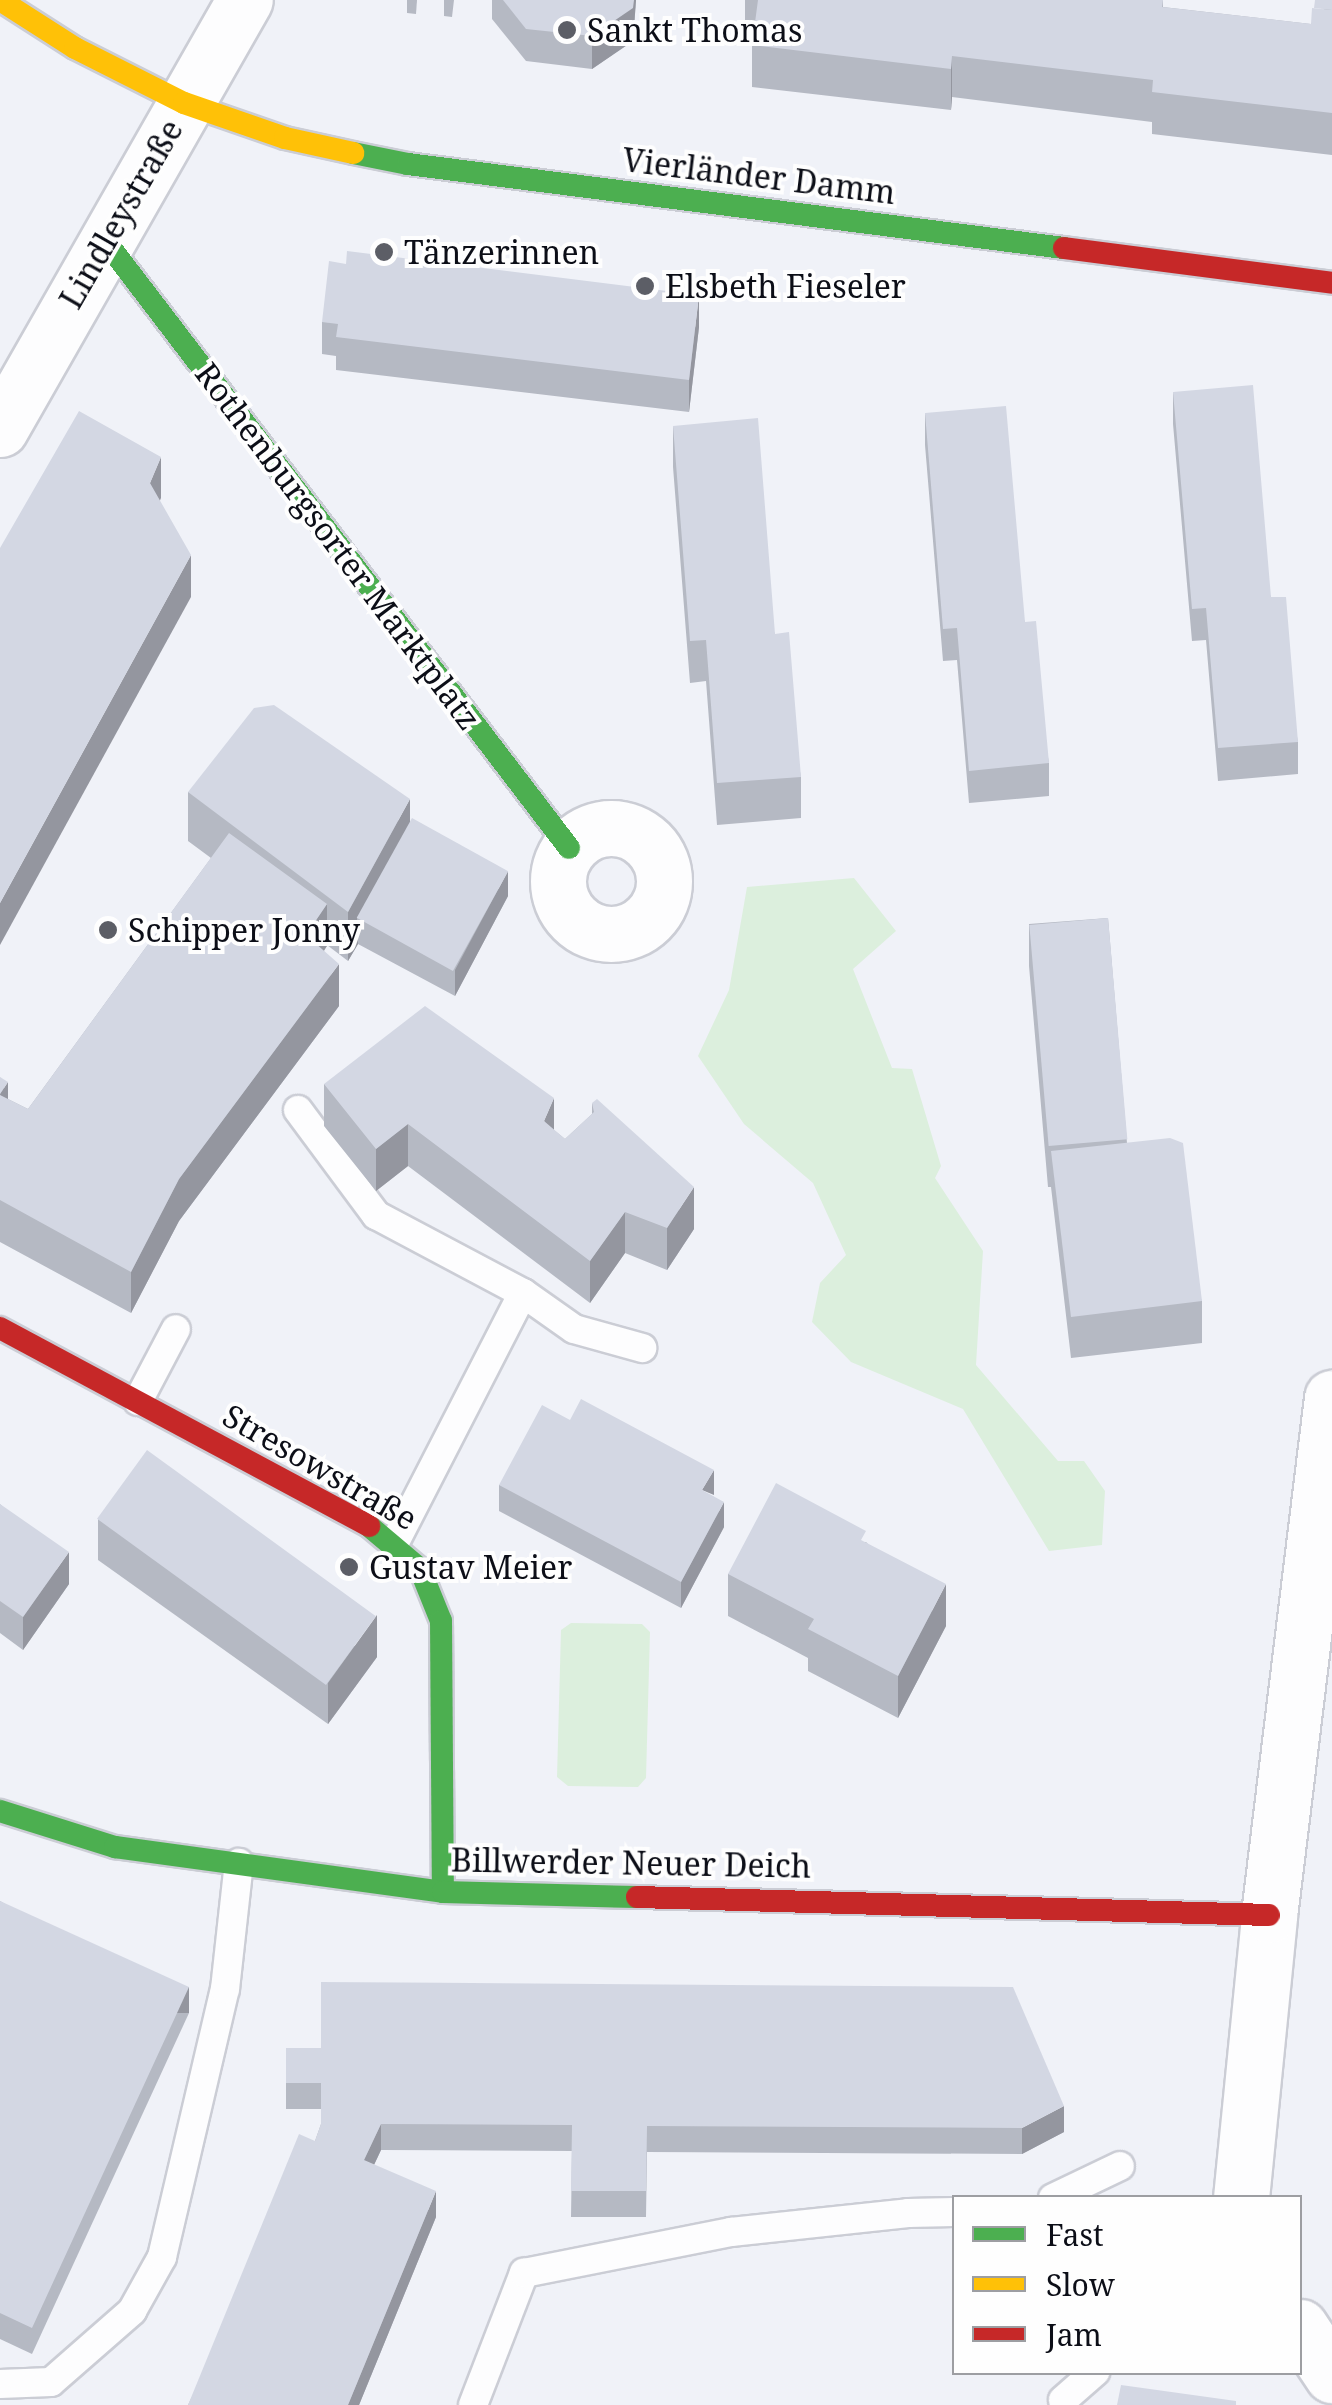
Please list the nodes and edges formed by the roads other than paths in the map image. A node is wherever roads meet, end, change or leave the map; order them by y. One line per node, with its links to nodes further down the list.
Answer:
1 (0, 0): 3 (street, Vierländer Damm)
2 (245, 0): 3 (street, Lindleystraße)
3 (184, 103): 4 (street, Lindleystraße); 5 (street, Vierländer Damm)
4 (106, 243): 6 (street, Lindleystraße); 7 (street, Rothenburgsorter Marktplatz)
5 (1332, 283)
6 (0, 429)
7 (570, 848)
8 (298, 1110): 9 (lane)
9 (522, 1293): 12 (lane); 15 (lane)
10 (0, 1328): 14 (street, Stresowstraße)
11 (176, 1329): 14 (lane)
12 (642, 1348)
13 (1332, 1398): 19 (street)
14 (138, 1401): 15 (street, Stresowstraße)
15 (396, 1542): 18 (street, Stresowstraße)
16 (0, 1811): 17 (street, Billwerder Neuer Deich)
17 (240, 1863): 18 (street, Billwerder Neuer Deich); 28 (lane)
18 (443, 1892): 19 (street, Billwerder Neuer Deich)
19 (1270, 1915): 22 (street)
20 (1120, 2166): 21 (lane)
21 (1059, 2195)
22 (1241, 2195)
23 (952, 2212): 30 (lane)
24 (1302, 2329): 27 (street)
25 (1073, 2375): 29 (lane)
26 (1092, 2375): 29 (lane)
27 (1332, 2375)
28 (0, 2384)
29 (1062, 2403)
30 (473, 2405)

